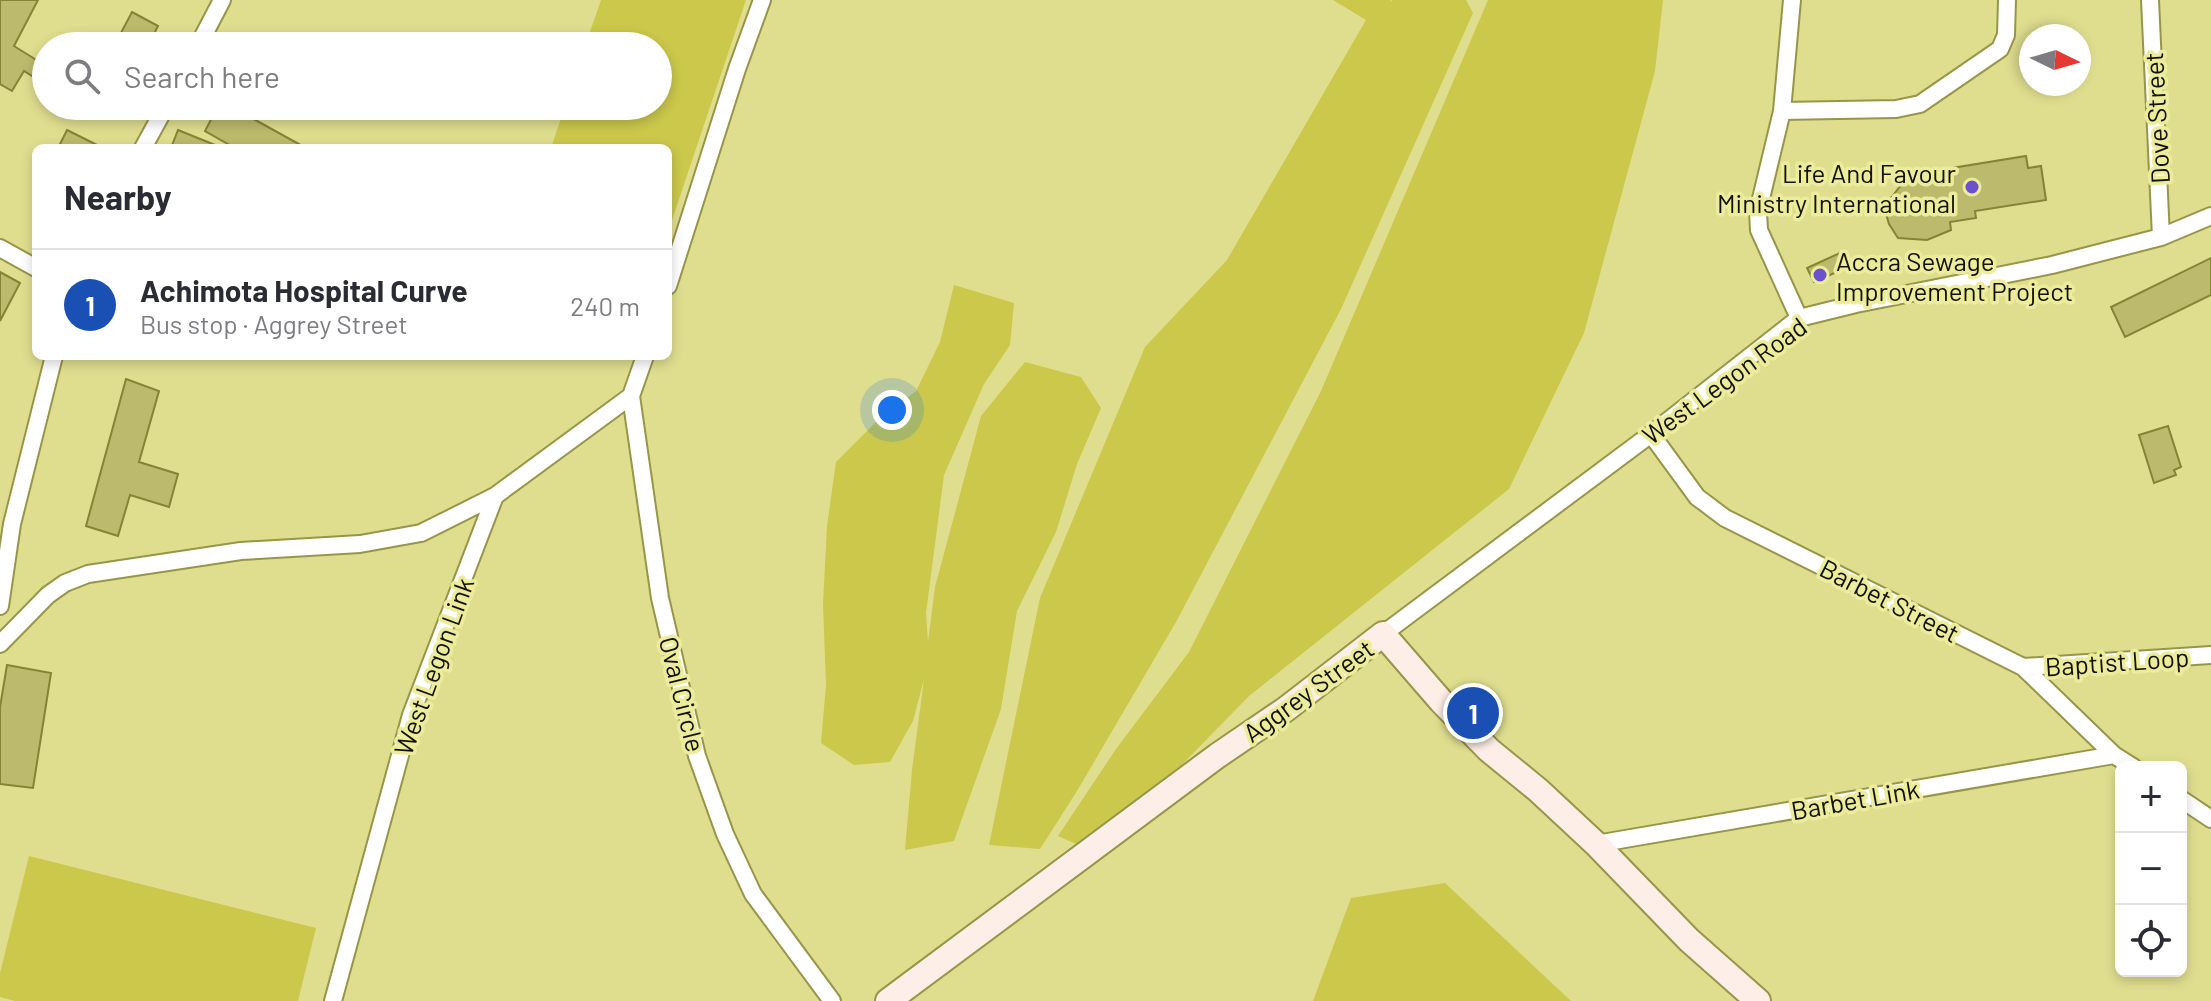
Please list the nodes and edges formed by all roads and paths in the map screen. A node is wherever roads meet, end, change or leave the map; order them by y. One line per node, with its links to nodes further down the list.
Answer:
1 (222, 0): 6 (street)
2 (762, 0): 14 (street)
3 (1792, 0): 7 (street)
4 (2007, 0): 7 (street)
5 (2150, 0): 11 (street, Dove Street)
6 (205, 32)
7 (1782, 111): 15 (street)
8 (158, 120): 9 (street)
9 (145, 144)
10 (2211, 216): 11 (street, West Legon Road)
11 (2161, 237): 15 (street, West Legon Road)
12 (0, 248): 13 (street)
13 (32, 266)
14 (672, 273)
15 (1799, 318): 19 (street, West Legon Road)
16 (53, 360): 21 (street)
17 (644, 360): 18 (street, Oval Circle)
18 (631, 396): 20 (street); 32 (street, Oval Circle)
19 (1651, 434): 22 (street, West Legon Road); 25 (street, Barbet Street)
20 (495, 496): 23 (street); 31 (street, West Legon Link)
21 (0, 606)
22 (1383, 634): 30 (main road, Aggrey Street); 33 (main road, Aggrey Street)
23 (0, 644)
24 (2211, 655): 25 (street, Baptist Loop)
25 (2023, 667): 26 (street, Barbet Street)
26 (2114, 755): 27 (street, Barbet Street); 30 (street, Barbet Link)
27 (2124, 761)
28 (2187, 803): 29 (street)
29 (2211, 819)
30 (1596, 844): 34 (main road, Aggrey Street)
31 (333, 1001)
32 (832, 1001)
33 (888, 1001)
34 (1758, 1001)

